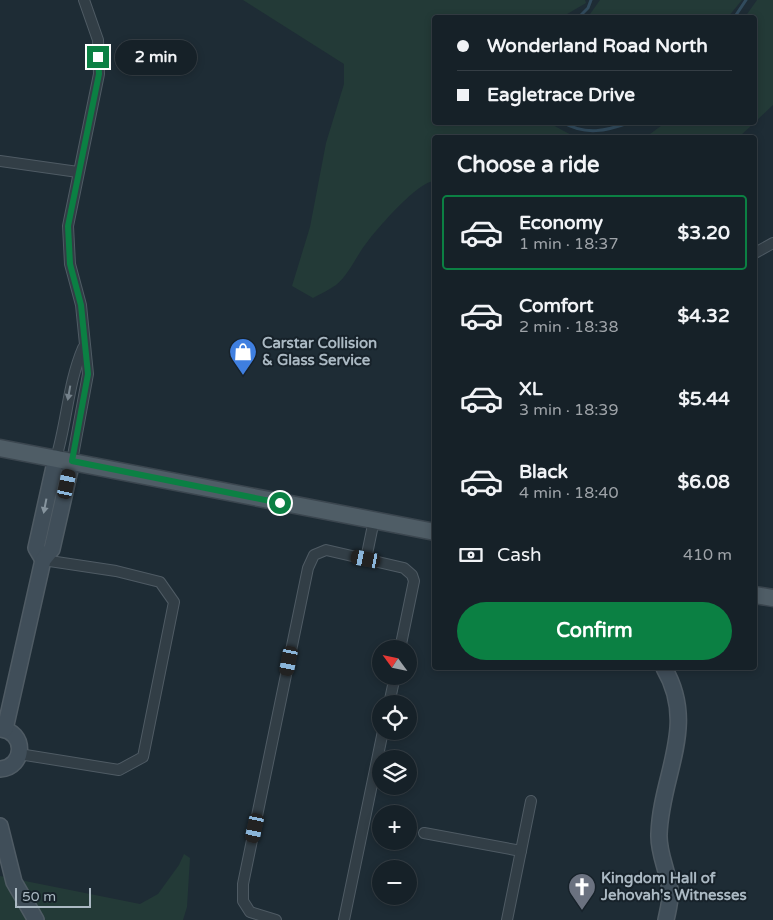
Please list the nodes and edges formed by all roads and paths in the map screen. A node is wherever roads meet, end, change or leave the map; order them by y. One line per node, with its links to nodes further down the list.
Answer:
1 (84, 0): 3 (street)
2 (0, 161): 3 (street)
3 (78, 172): 6 (street)
4 (773, 243): 5 (street)
5 (757, 252)
6 (84, 347): 8 (street, one-way to 8); 9 (street)
7 (0, 448): 8 (main road)
8 (56, 458): 9 (main road); 13 (street, one-way to 13)
9 (72, 461): 10 (main road); 13 (street)
10 (374, 520): 11 (main road); 12 (street)
11 (432, 531)
12 (366, 559): 16 (street); 27 (street)
13 (43, 560): 18 (street); 20 (street)
14 (757, 595): 15 (main road)
15 (773, 598)
16 (402, 640)
17 (665, 670): 30 (street)
18 (2, 729): 20 (street)
19 (381, 740): 28 (street)
20 (19, 754): 21 (street)
21 (0, 769)
22 (531, 801): 25 (street)
23 (0, 826): 26 (street)
24 (424, 833): 25 (street)
25 (521, 851): 29 (street)
26 (36, 920)
27 (276, 920)
28 (344, 920)
29 (507, 920)
30 (666, 920)

